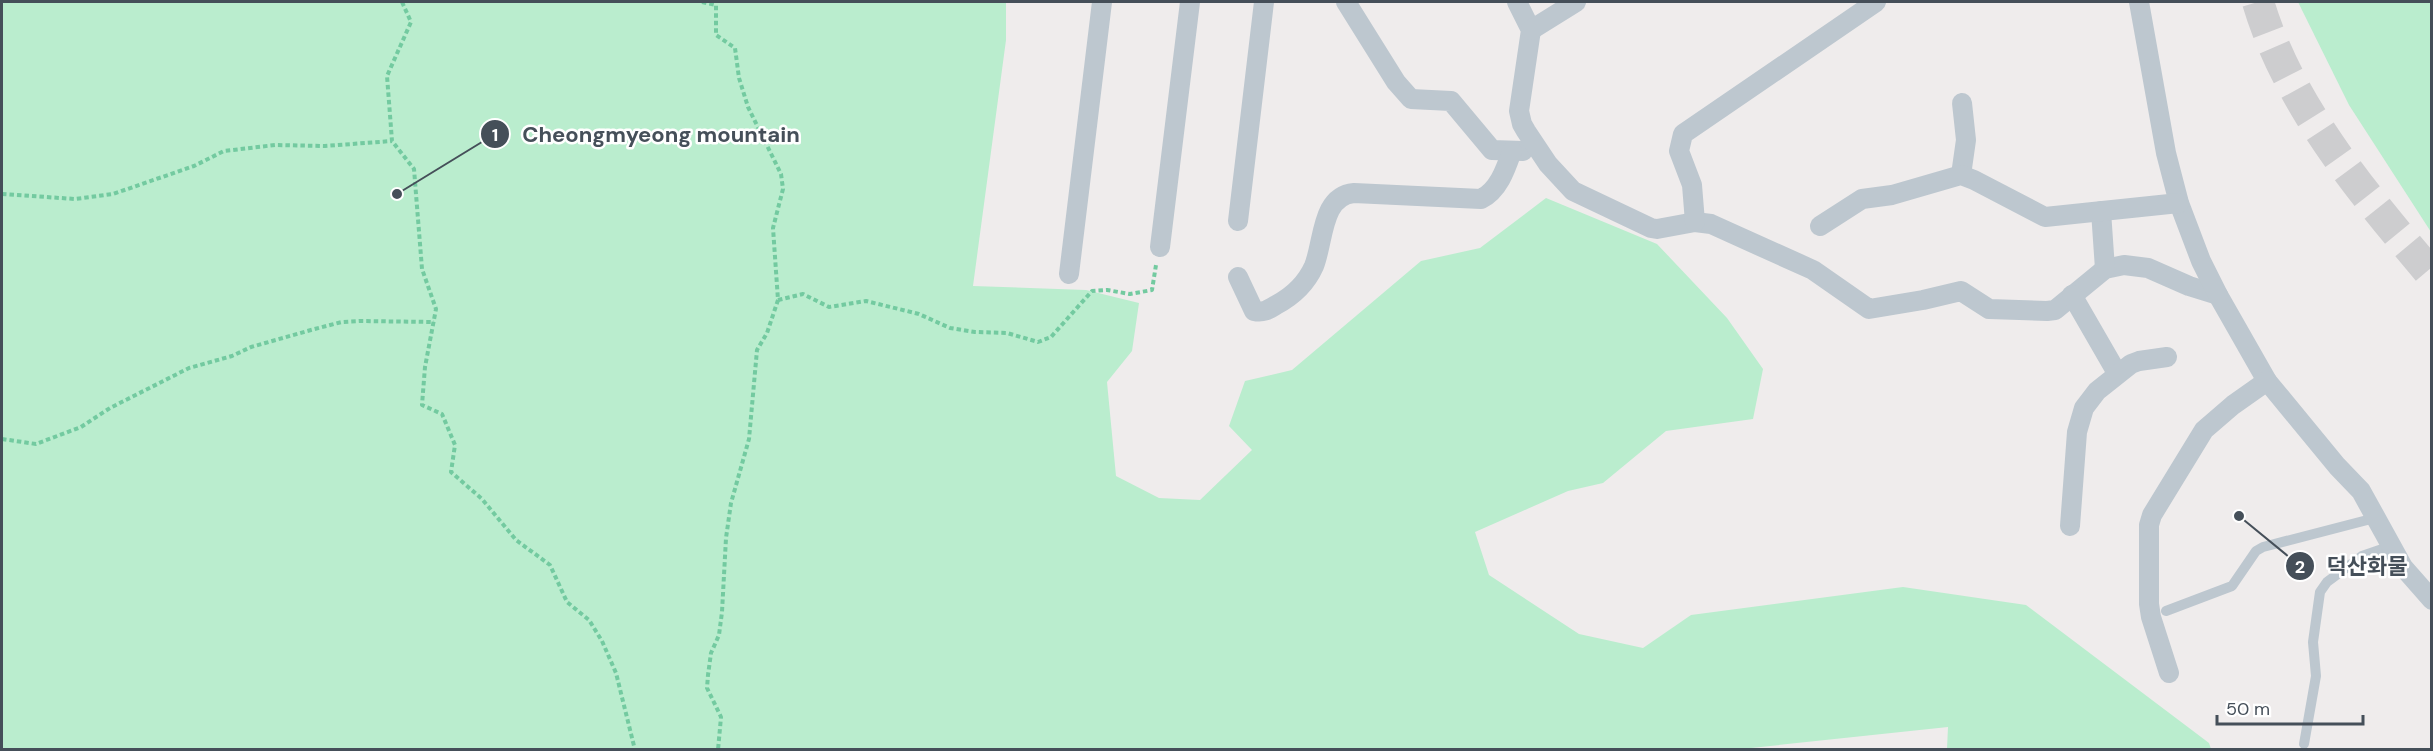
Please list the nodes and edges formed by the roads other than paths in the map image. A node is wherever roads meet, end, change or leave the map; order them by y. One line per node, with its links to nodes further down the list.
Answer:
1 (1102, 2): 21 (street)
2 (1190, 2): 19 (street)
3 (1264, 2): 16 (street)
4 (1346, 2): 11 (street)
5 (1517, 2): 9 (street)
6 (1576, 2): 9 (street)
7 (1876, 2): 17 (street)
8 (2139, 2): 14 (street)
9 (1531, 30): 12 (street)
10 (1962, 103): 13 (street)
11 (1512, 151): 12 (street); 22 (street)
12 (1538, 152): 17 (street)
13 (1960, 175): 15 (street); 18 (street)
14 (2179, 203): 15 (street); 24 (street)
15 (2101, 211): 20 (street)
16 (1238, 221)
17 (1695, 222): 23 (street)
18 (1820, 225)
19 (1160, 247)
20 (2105, 269): 23 (street); 24 (street)
21 (1069, 274)
22 (1238, 277)
23 (2072, 295): 26 (street)
24 (2218, 295): 27 (street)
25 (2167, 357): 26 (street)
26 (2117, 373): 29 (street)
27 (2267, 381): 28 (street); 33 (street)
28 (2375, 518): 30 (street); 32 (lane)
29 (2070, 526)
30 (2391, 546): 31 (street); 34 (lane)
31 (2432, 600)
32 (2166, 611)
33 (2169, 673)
34 (2304, 744)

